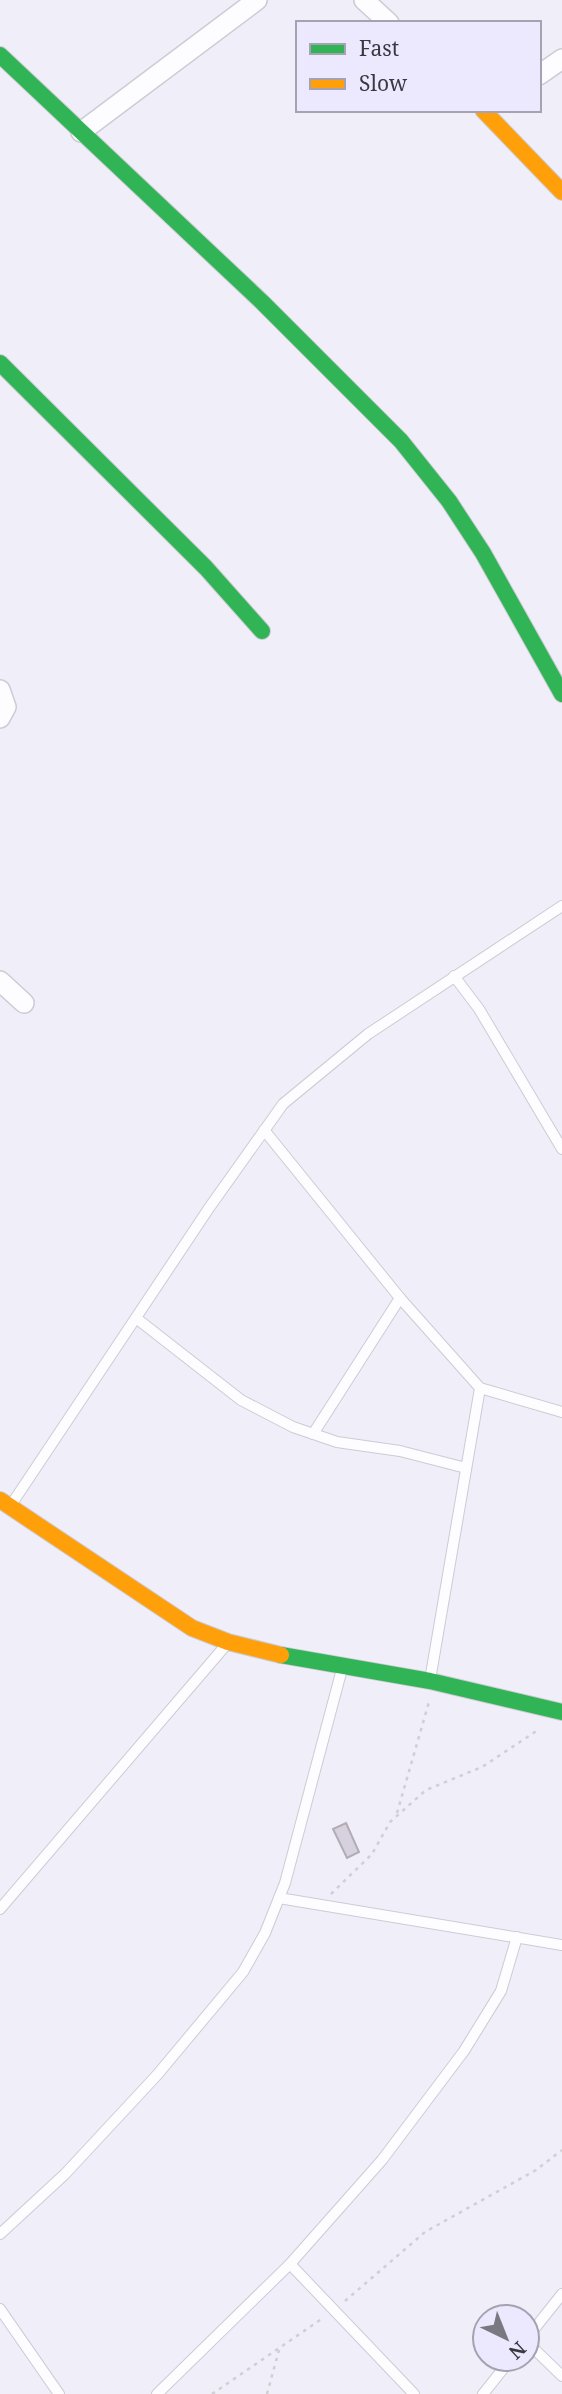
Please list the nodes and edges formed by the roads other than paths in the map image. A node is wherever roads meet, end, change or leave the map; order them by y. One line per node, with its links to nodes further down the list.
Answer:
1 (257, 0): 8 (street)
2 (365, 0): 3 (street)
3 (387, 21)
4 (0, 55): 8 (street)
5 (562, 59): 6 (street)
6 (541, 74)
7 (487, 112): 9 (street)
8 (81, 132): 13 (street)
9 (562, 192)
10 (0, 363): 11 (street)
11 (262, 631)
12 (0, 690): 14 (street)
13 (562, 694)
14 (0, 718)
15 (562, 906): 16 (lane)
16 (454, 976): 19 (lane); 20 (lane)
17 (0, 981): 18 (street)
18 (24, 1003)
19 (264, 1130): 21 (lane); 22 (lane)
20 (562, 1149)
21 (400, 1298): 23 (lane); 25 (lane)
22 (135, 1318): 25 (lane); 27 (lane)
23 (480, 1388): 24 (lane); 26 (lane)
24 (562, 1412)
25 (313, 1434): 26 (lane)
26 (466, 1468): 30 (lane)
27 (5, 1503): 28 (street)
28 (228, 1642): 29 (street); 33 (lane)
29 (343, 1666): 30 (street); 32 (lane)
30 (433, 1682): 31 (street)
31 (562, 1712)
32 (279, 1898): 34 (lane); 36 (lane)
33 (0, 1909)
34 (517, 1937): 35 (lane); 37 (lane)
35 (562, 1945)
36 (0, 2234)
37 (290, 2264): 45 (lane); 46 (lane)
38 (562, 2294): 40 (lane)
39 (0, 2309): 44 (lane)
40 (541, 2322)
41 (541, 2354): 43 (lane)
42 (500, 2373): 47 (lane)
43 (562, 2376)
44 (59, 2394)
45 (157, 2394)
46 (414, 2394)
47 (483, 2394)

